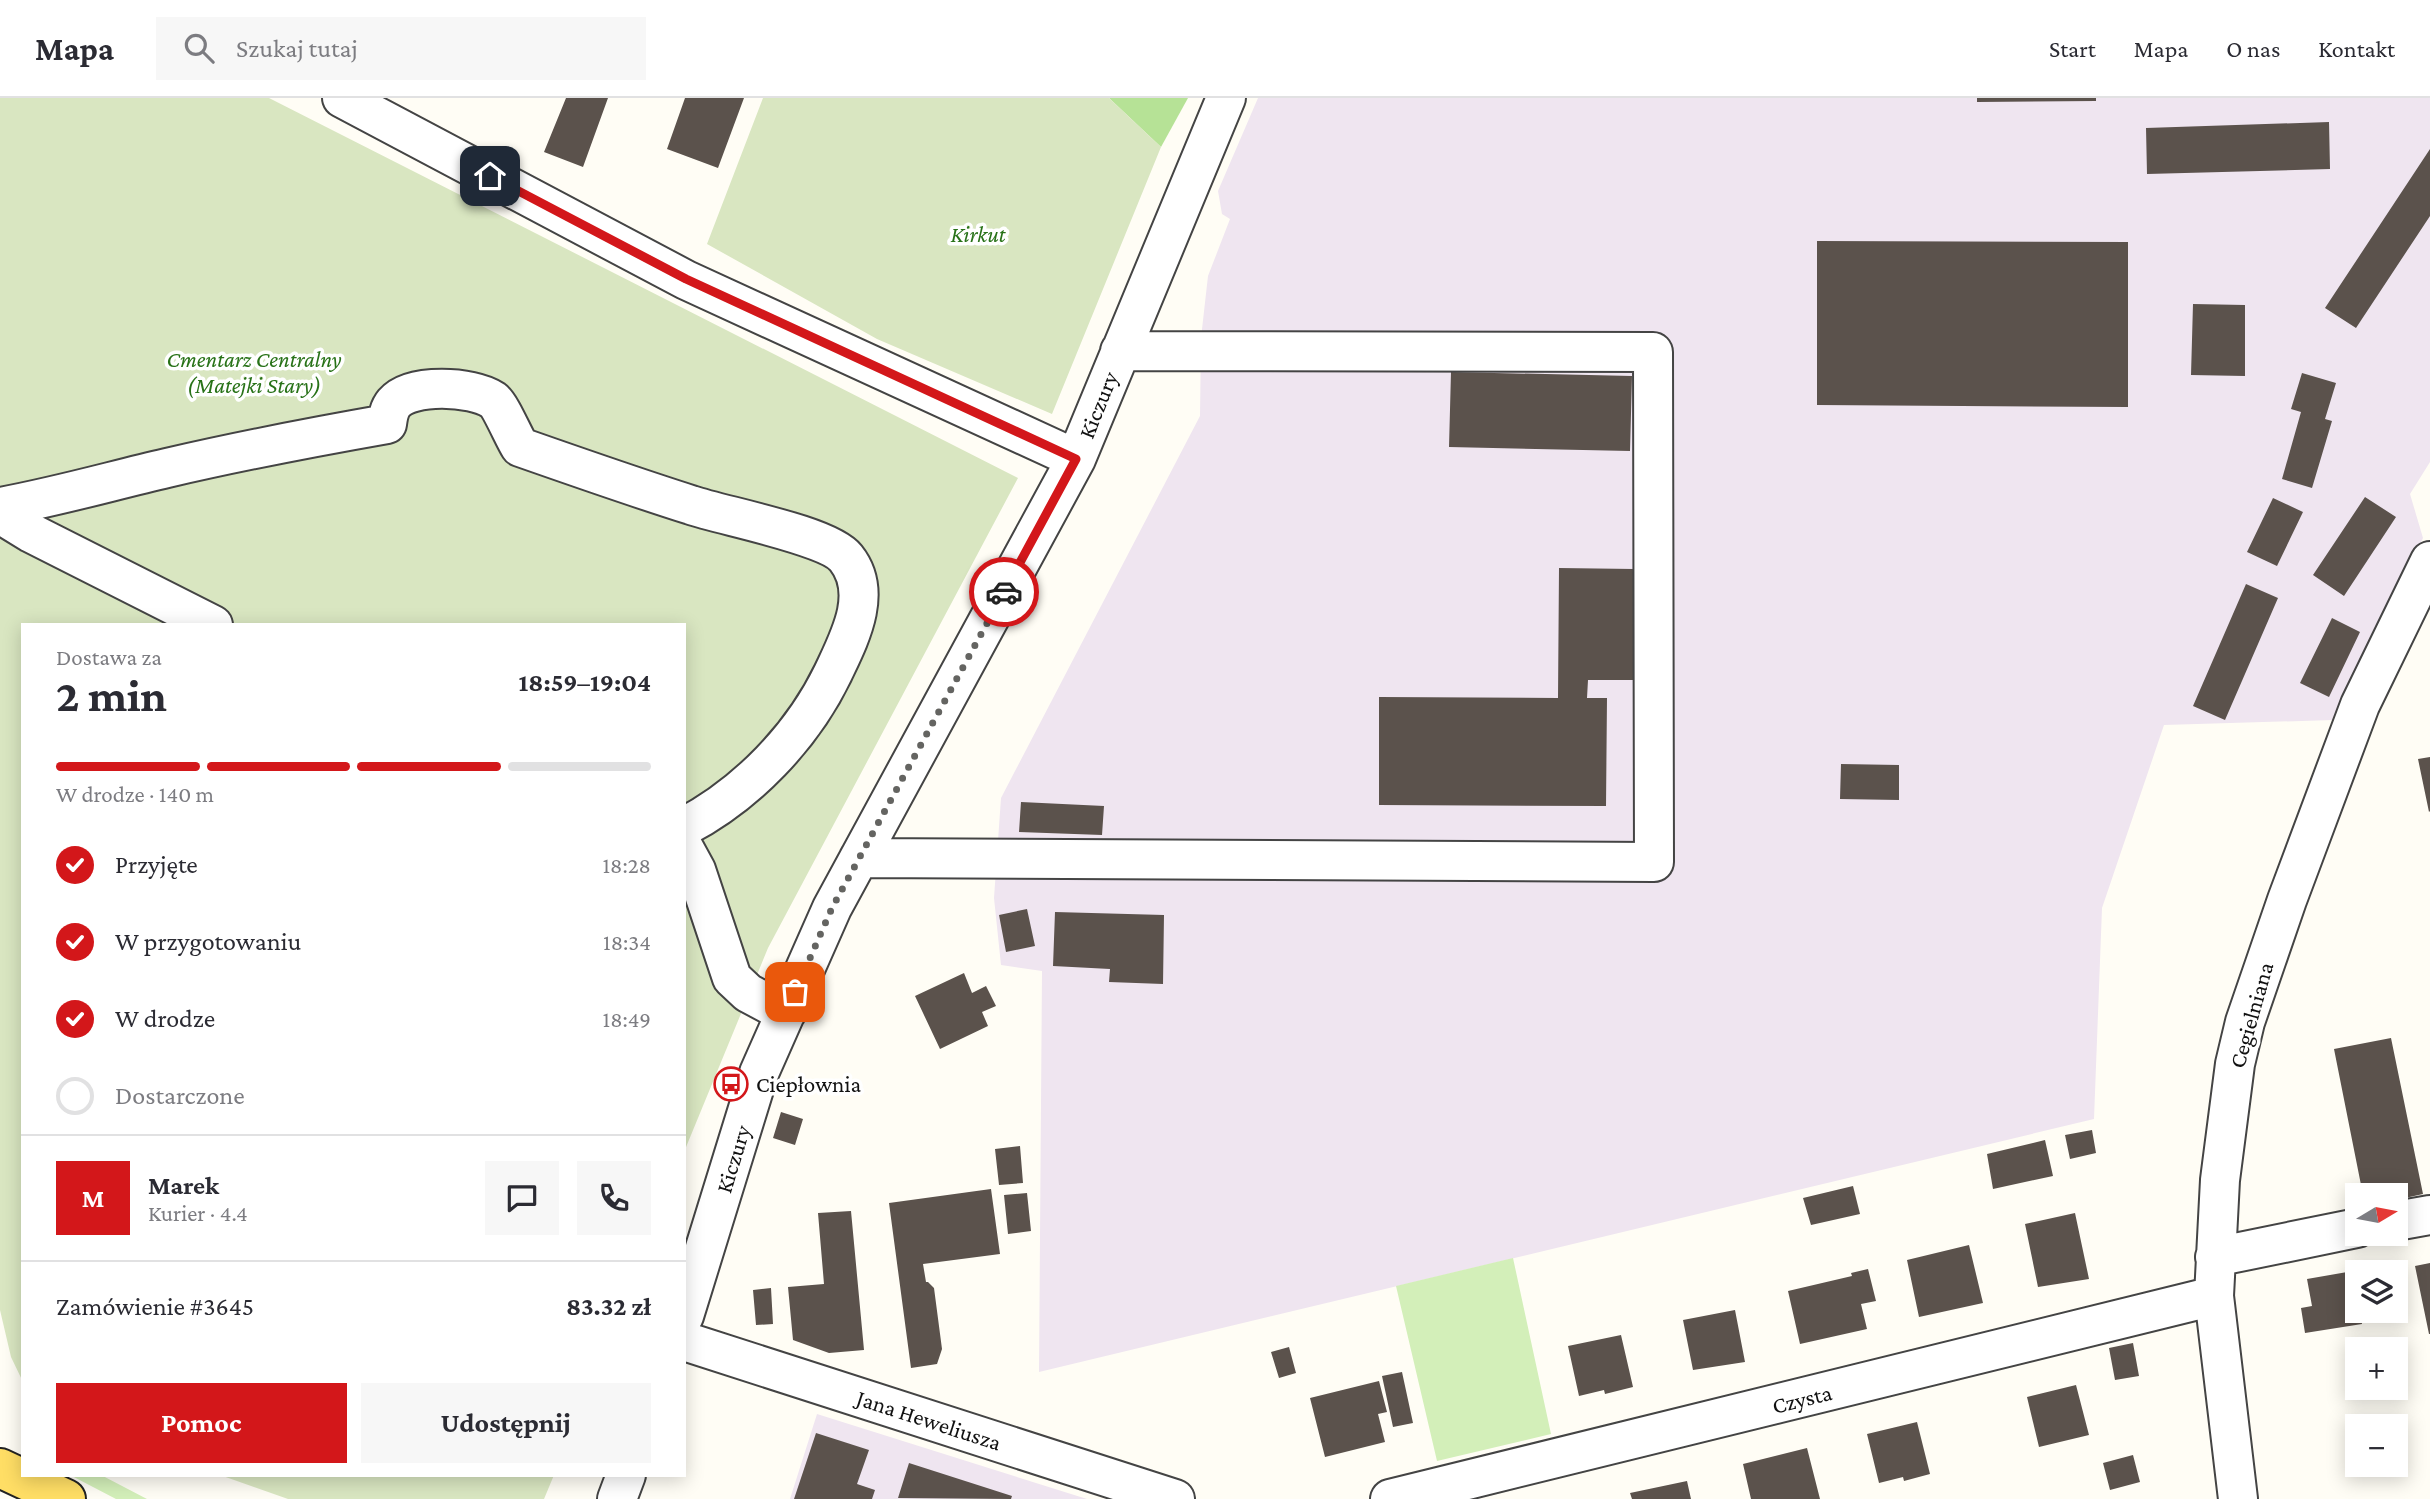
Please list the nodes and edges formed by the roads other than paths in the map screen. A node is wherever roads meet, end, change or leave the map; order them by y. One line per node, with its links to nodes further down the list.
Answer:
1 (342, 98): 4 (street)
2 (1226, 98): 3 (street, Kiczury)
3 (1120, 351): 4 (street, Kiczury); 11 (street)
4 (1076, 459): 11 (street, Kiczury)
5 (0, 507): 9 (street)
6 (0, 514): 8 (street)
7 (2430, 561): 16 (street, Cegielniana)
8 (209, 623)
9 (686, 826)
10 (686, 852): 12 (street)
11 (859, 858): 12 (street, Kiczury)
12 (786, 1013): 18 (street, Kiczury)
13 (2430, 1215): 14 (street)
14 (2408, 1218)
15 (2345, 1230): 16 (street)
16 (2215, 1257): 17 (street, Cegielniana)
17 (2214, 1296): 25 (street, Czysta); 26 (street, Cegielniana)
18 (686, 1310)
19 (686, 1342): 24 (street, Jana Heweliusza)
20 (0, 1468): 22 (main road)
21 (625, 1477): 23 (street)
22 (66, 1499)
23 (617, 1499)
24 (1175, 1499)
25 (1390, 1499)
26 (2238, 1499)

